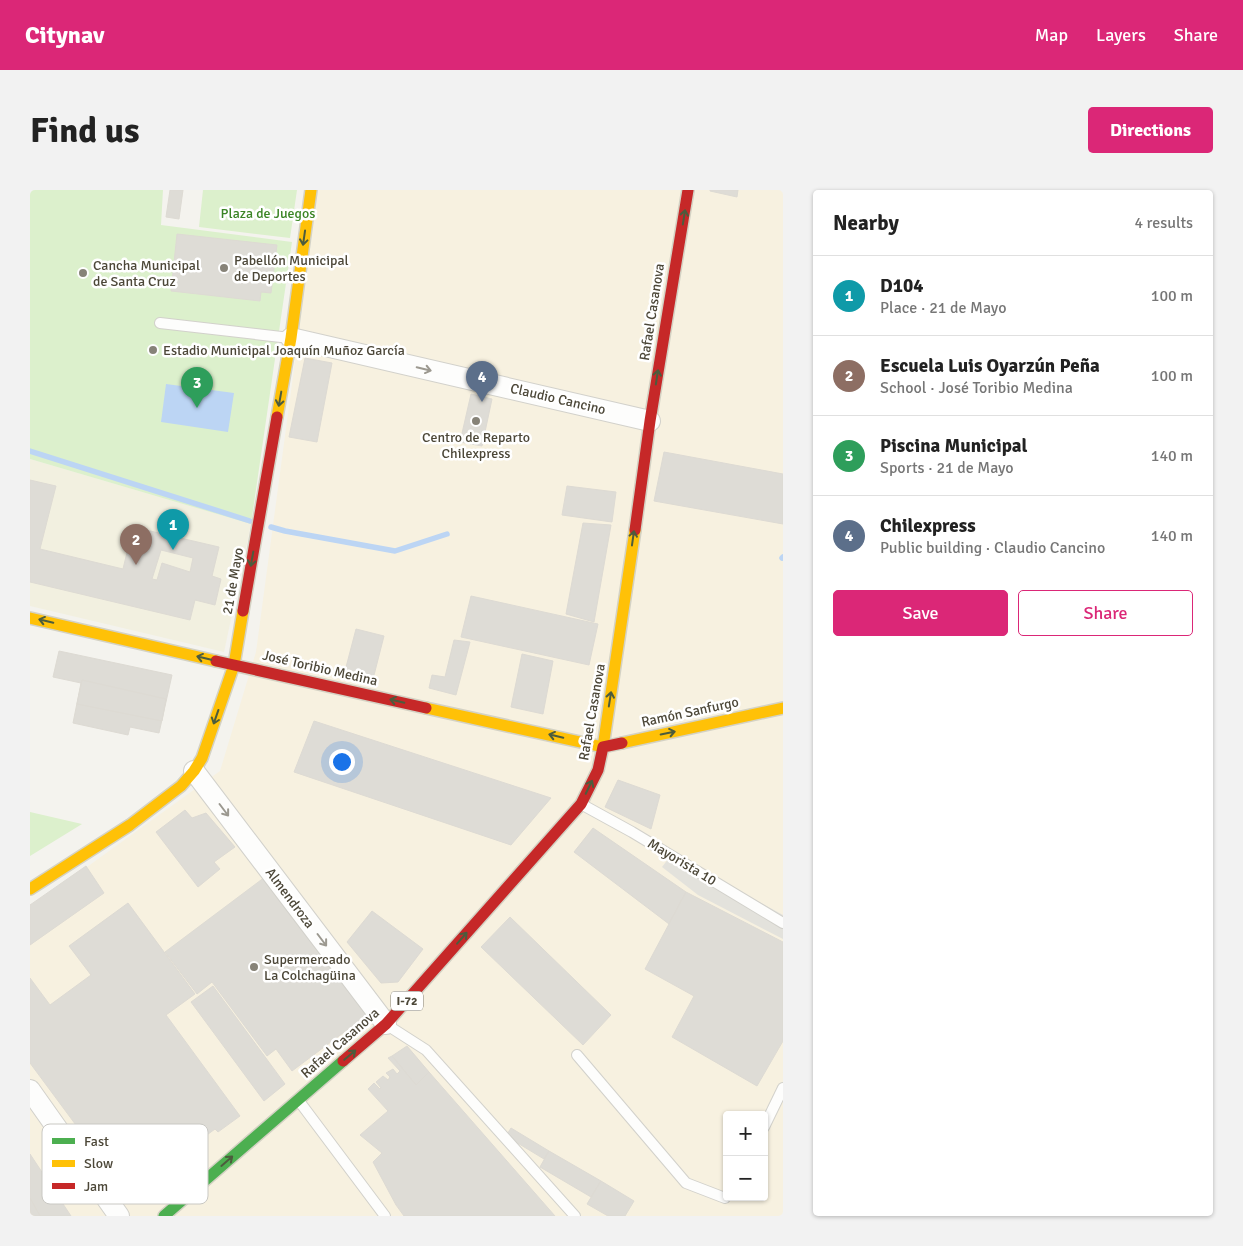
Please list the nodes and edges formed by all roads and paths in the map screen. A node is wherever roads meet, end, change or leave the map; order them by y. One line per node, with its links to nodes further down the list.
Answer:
1 (311, 190): 4 (main road, 21 de Mayo, one-way to 4)
2 (688, 190): 5 (main road, Rafael Casanova / I-72, one-way to 2)
3 (160, 323): 4 (lane)
4 (291, 338): 5 (street, Claudio Cancino, one-way to 5); 7 (main road, 21 de Mayo, one-way to 7)
5 (650, 421): 9 (main road, Rafael Casanova / I-72, one-way to 5)
6 (30, 618): 7 (main road, José Toribio Medina, one-way to 6)
7 (234, 665): 9 (main road, José Toribio Medina, one-way to 7); 10 (main road, 21 de Mayo, one-way to 10)
8 (783, 708): 9 (main road, Ramón Sanfurgo, one-way to 8)
9 (603, 747): 11 (main road, Rafael Casanova / I-72, one-way to 9)
10 (194, 772): 12 (main road, 21 de Mayo); 14 (street, Almendroza, one-way to 14)
11 (581, 804): 13 (lane, Mayorista 10); 14 (main road, Rafael Casanova / I-72, one-way to 11)
12 (30, 889)
13 (783, 922)
14 (386, 1024): 18 (main road, Rafael Casanova / I-72, one-way to 14); 28 (lane)
15 (577, 1055): 22 (lane)
16 (783, 1088): 19 (lane)
17 (30, 1090): 20 (street)
18 (298, 1099): 21 (main road, Rafael Casanova / I-72, one-way to 18); 27 (lane)
19 (768, 1119)
20 (54, 1124)
21 (208, 1178)
22 (723, 1197)
23 (111, 1204): 25 (street)
24 (178, 1204): 26 (main road, Rafael Casanova / I-72, one-way to 24)
25 (119, 1216)
26 (164, 1216)
27 (385, 1216)
28 (575, 1216)

